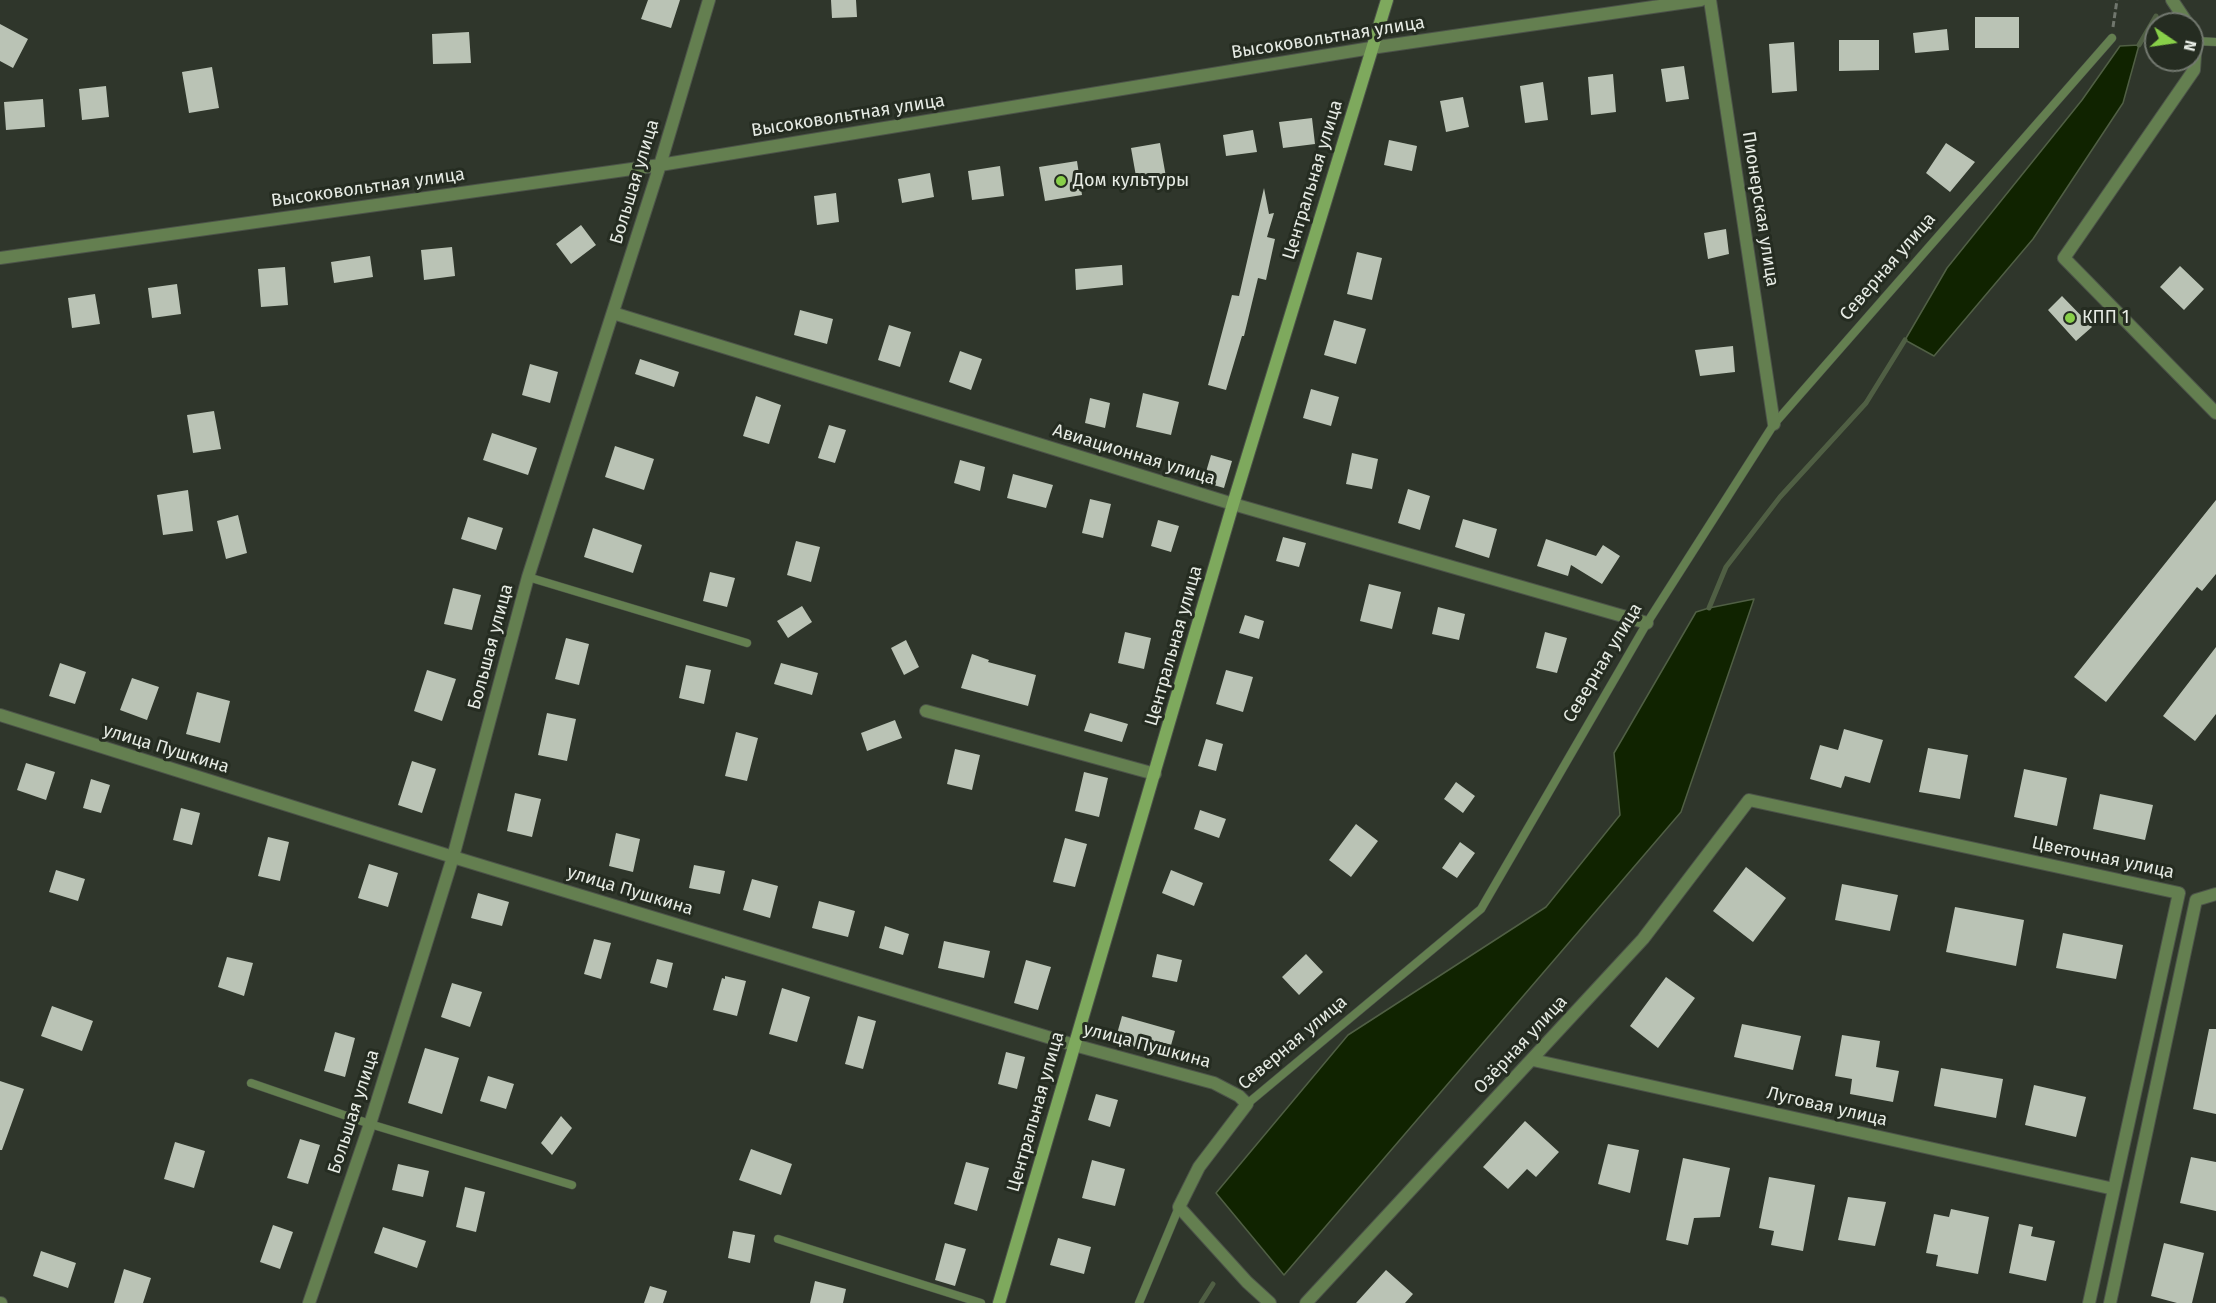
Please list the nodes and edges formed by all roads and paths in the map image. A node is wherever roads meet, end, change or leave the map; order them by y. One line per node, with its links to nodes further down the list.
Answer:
1 (709, 0): 9 (street, Большая улица)
2 (1387, 0): 7 (street, Центральная улица)
3 (1701, 0): 7 (street, Высоковольтная улица)
4 (1710, 0): 13 (street, Пионерская улица)
5 (2117, 0): 6 (path)
6 (2112, 38): 13 (lane, Северная улица)
7 (1371, 48): 9 (street, Высоковольтная улица); 14 (street, Центральная улица)
8 (2192, 72): 12 (street)
9 (660, 165): 10 (street, Высоковольтная улица); 11 (street, Большая улица)
10 (0, 258)
11 (613, 313): 14 (street, Авиационная улица); 15 (street, Большая улица)
12 (2216, 413)
13 (1774, 424): 16 (lane, Северная улица)
14 (1233, 504): 16 (street, Авиационная улица); 20 (street, Центральная улица)
15 (528, 577): 17 (lane); 22 (street, Большая улица)
16 (1647, 623): 27 (lane, Северная улица)
17 (747, 643)
18 (926, 711): 20 (street)
19 (0, 715): 22 (street, улица Пушкина)
20 (1155, 774): 24 (street, Центральная улица)
21 (1749, 800): 25 (street, Озёрная улица); 30 (street, Цветочная улица)
22 (453, 857): 24 (street, улица Пушкина); 28 (street, Большая улица)
23 (2216, 894): 40 (street)
24 (1074, 1045): 27 (street, улица Пушкина); 35 (street, Центральная улица)
25 (1533, 1060): 30 (street, Луговая улица); 38 (street, Озёрная улица)
26 (251, 1083): 28 (lane)
27 (1247, 1104): 31 (street, Северная улица)
28 (370, 1124): 29 (lane); 33 (street, Большая улица)
29 (572, 1185)
30 (2114, 1189): 39 (street, Цветочная улица)
31 (1179, 1207): 36 (lane, Северная улица); 37 (street)
32 (778, 1239): 34 (lane)
33 (309, 1303)
34 (981, 1303)
35 (999, 1303)
36 (1139, 1303)
37 (1270, 1303)
38 (1306, 1303)
39 (2089, 1303)
40 (2110, 1303)

